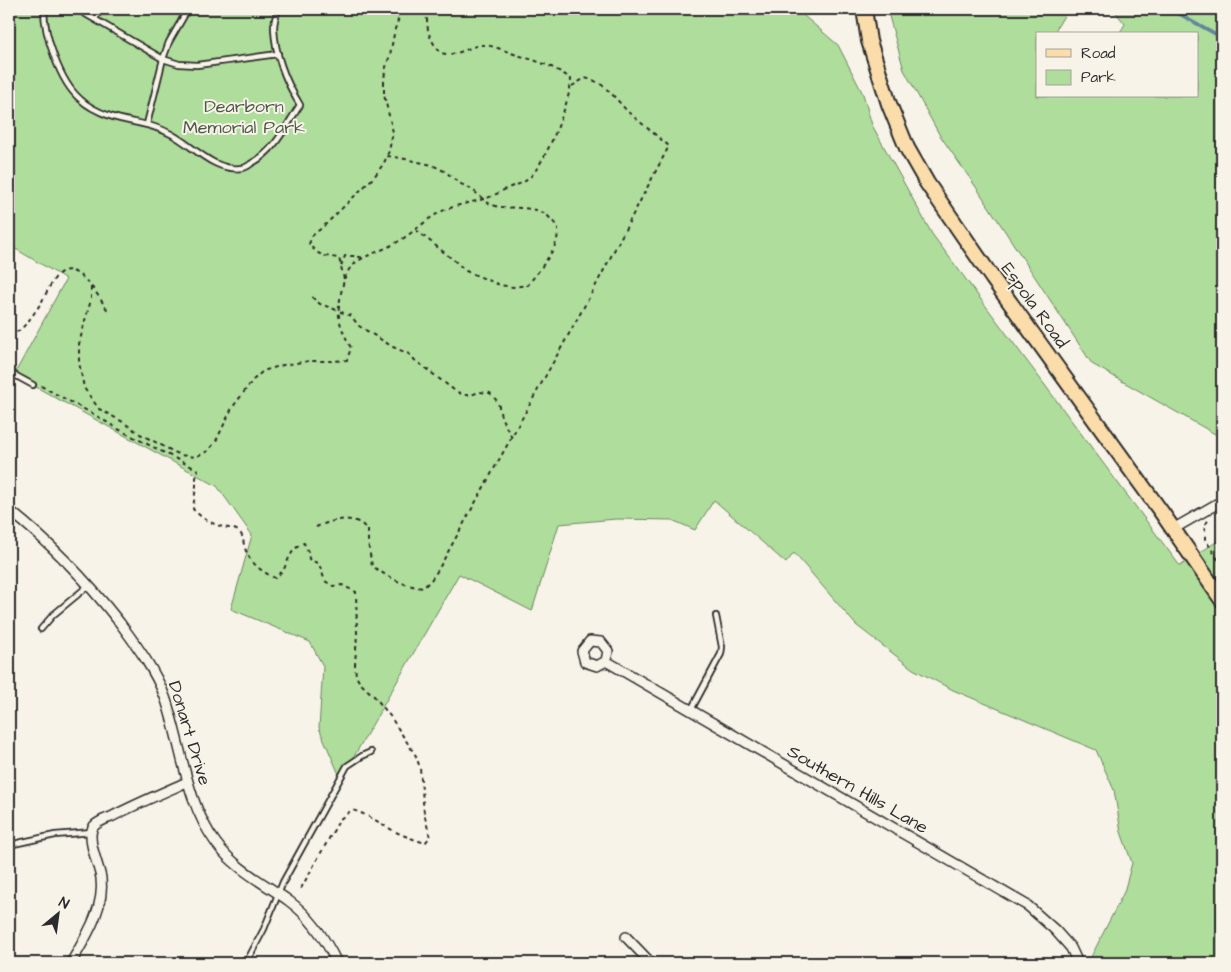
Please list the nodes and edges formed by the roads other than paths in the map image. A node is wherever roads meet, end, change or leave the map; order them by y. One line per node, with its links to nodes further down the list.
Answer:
1 (44, 9): 10 (lane)
2 (77, 9): 7 (lane)
3 (100, 9): 7 (lane)
4 (188, 9): 9 (lane)
5 (278, 9): 8 (lane)
6 (864, 9): 15 (main road, Espola Road)
7 (95, 19): 9 (lane)
8 (278, 54): 9 (lane); 10 (lane)
9 (163, 59): 10 (lane)
10 (147, 124)
11 (9, 372): 12 (lane)
12 (33, 385)
13 (1222, 502): 15 (street)
14 (9, 510): 16 (street, Donart Drive)
15 (1173, 529): 17 (main road, Espola Road)
16 (89, 585): 19 (lane); 23 (street, Donart Drive)
17 (1222, 600)
18 (716, 616): 21 (lane)
19 (42, 629)
20 (606, 661): 21 (street, Southern Hills Lane)
21 (691, 710): 33 (street, Southern Hills Lane)
22 (371, 752): 27 (lane)
23 (188, 782): 24 (street); 27 (street, Donart Drive)
24 (92, 832): 26 (lane); 29 (street)
25 (9, 836): 26 (lane)
26 (10, 845)
27 (278, 894): 30 (lane); 31 (street, Donart Drive)
28 (626, 937): 32 (street)
29 (71, 963)
30 (246, 963)
31 (338, 963)
32 (652, 963)
33 (1078, 963)

